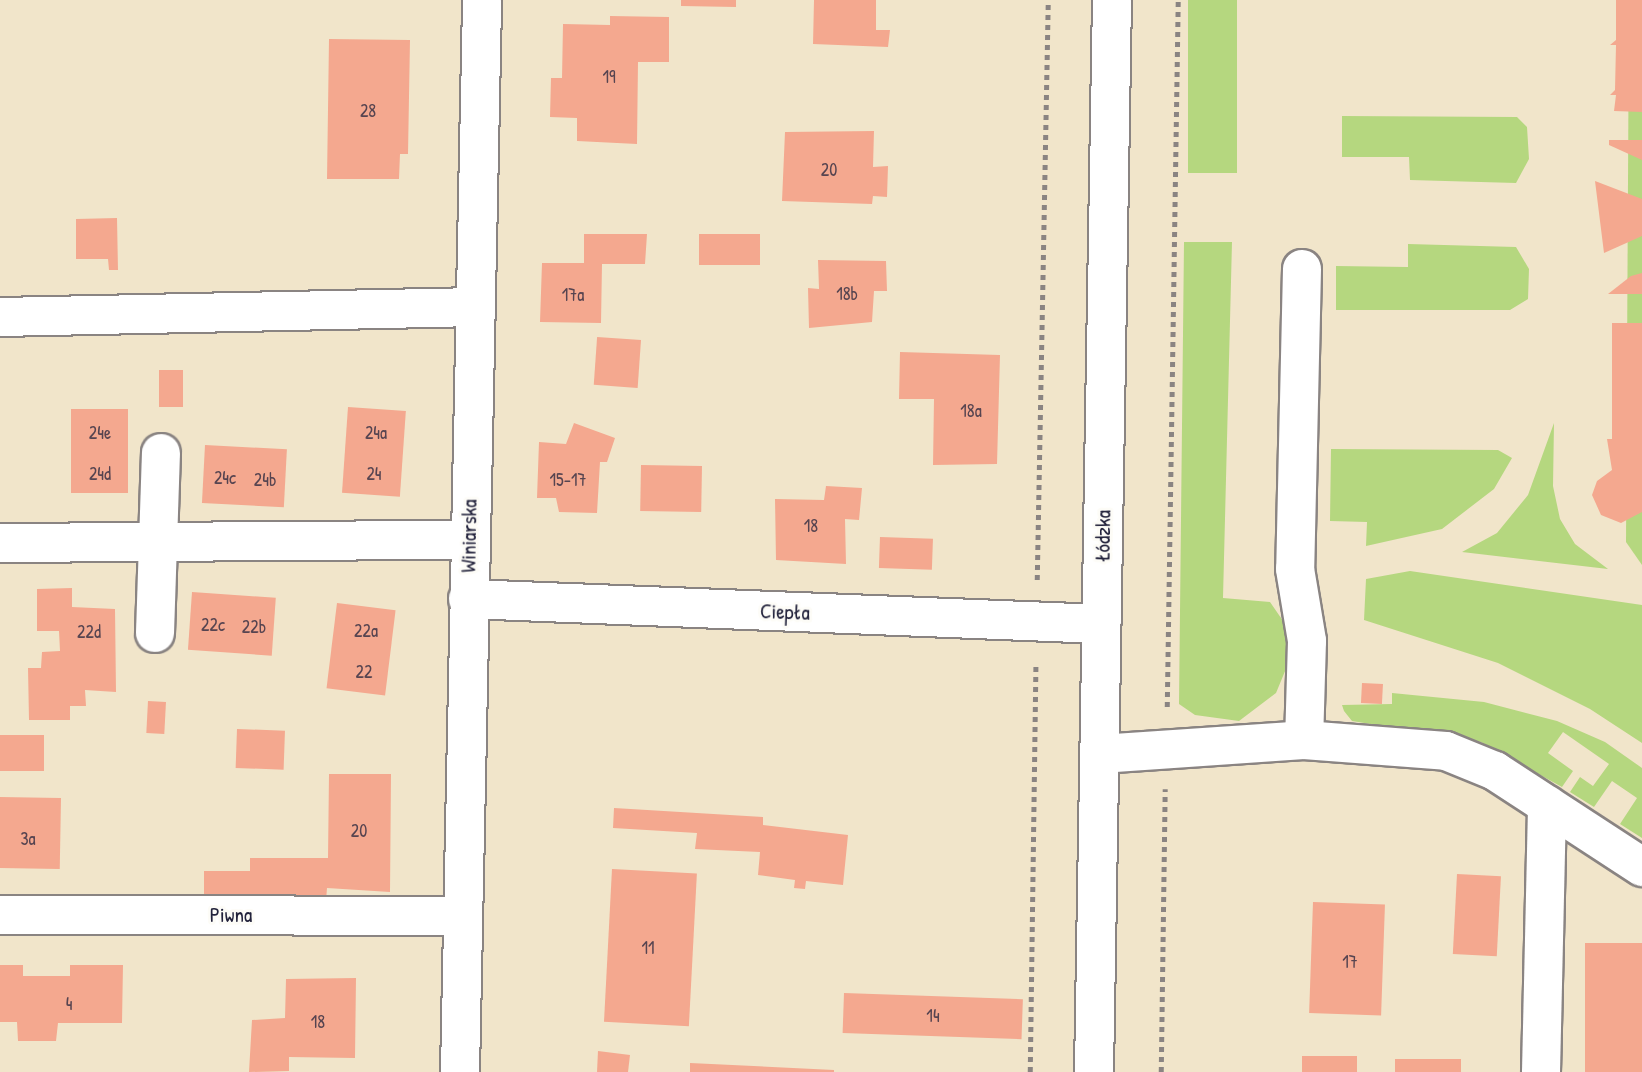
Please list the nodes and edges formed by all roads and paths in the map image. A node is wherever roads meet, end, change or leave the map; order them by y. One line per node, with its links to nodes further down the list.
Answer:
1 (482, 0): 6 (street, Winiarska)
2 (1048, 0): 13 (path)
3 (1112, 0): 14 (street, Łódzka)
4 (1178, 0): 17 (path)
5 (1302, 269): 16 (street)
6 (473, 307): 7 (street); 9 (street, Winiarska)
7 (0, 317)
8 (160, 453): 10 (street)
9 (469, 540): 10 (street); 12 (street, Winiarska)
10 (158, 542): 11 (street); 15 (street)
11 (0, 543)
12 (468, 599): 13 (street, Ciepła); 22 (street, Winiarska)
13 (1037, 622): 14 (street, Ciepła); 24 (path)
14 (1102, 624): 18 (street, Łódzka)
15 (155, 633)
16 (1304, 740): 17 (street); 19 (street)
17 (1166, 752): 18 (street); 26 (path)
18 (1100, 754): 25 (street, Łódzka)
19 (1547, 805): 20 (street); 27 (street)
20 (1642, 867)
21 (0, 915): 22 (street, Piwna)
22 (463, 916): 23 (street, Winiarska)
23 (460, 1072)
24 (1030, 1072)
25 (1094, 1072)
26 (1161, 1072)
27 (1541, 1072)

